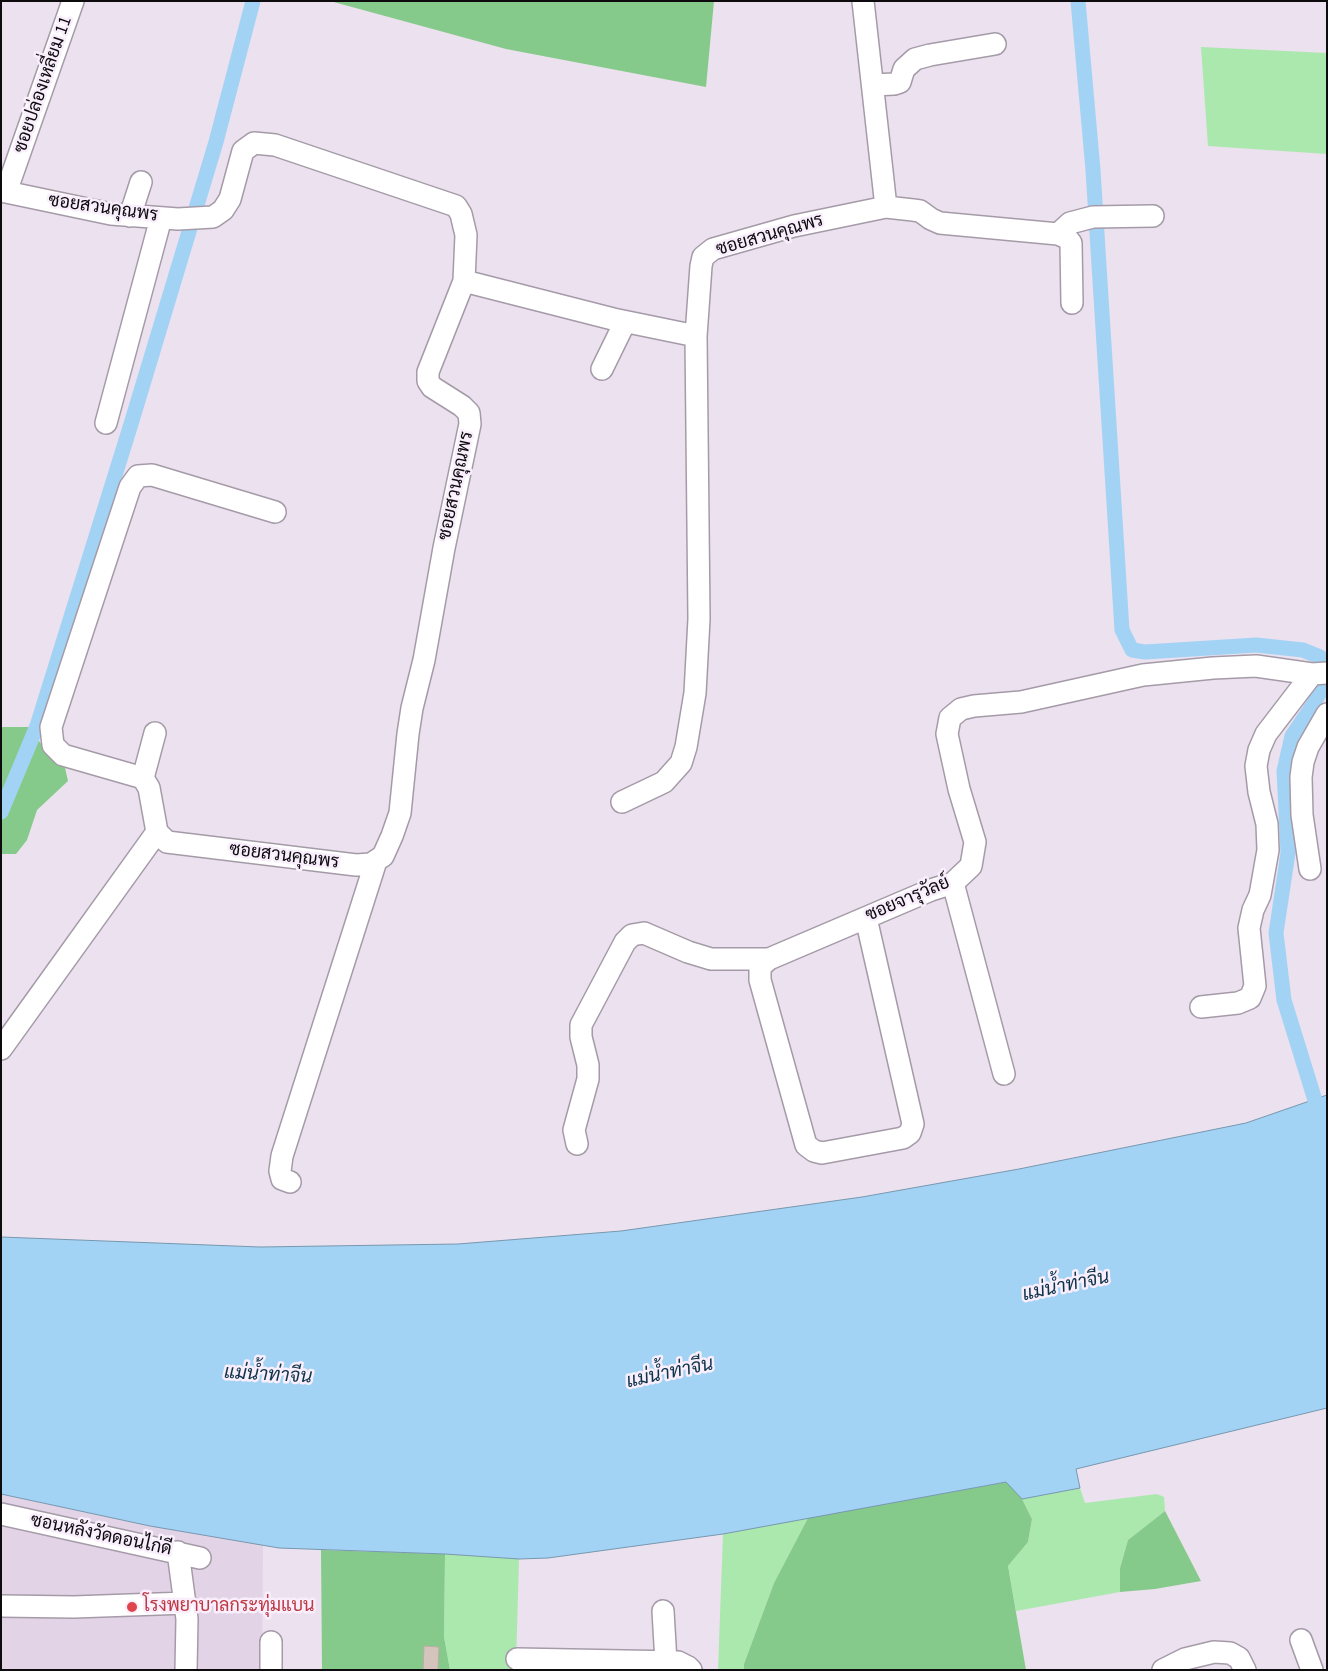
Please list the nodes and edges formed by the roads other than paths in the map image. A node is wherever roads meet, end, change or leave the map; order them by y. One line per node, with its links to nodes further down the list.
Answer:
1 (73, 1): 6 (street, ซอยปล่องเหลี่ยม 11)
2 (863, 1): 4 (street)
3 (995, 44): 4 (street)
4 (873, 85): 7 (street)
5 (141, 182): 8 (street)
6 (4, 191): 8 (street, ซอยสวนคุณพร)
7 (886, 207): 11 (street, ซอยสวนคุณพร); 15 (street, ซอยสวนคุณพร)
8 (130, 216): 10 (street, ซอยสวนคุณพร)
9 (1153, 216): 11 (street)
10 (161, 218): 12 (street, ซอยสวนคุณพร); 17 (street)
11 (1058, 234): 13 (street)
12 (464, 281): 14 (street); 25 (street, ซอยสวนคุณพร)
13 (1072, 303)
14 (625, 322): 15 (street); 16 (street)
15 (696, 336): 23 (street, ซอยสวนคุณพร)
16 (602, 369)
17 (106, 423)
18 (275, 512): 22 (street)
19 (1319, 673): 27 (street, ซอยจารุวัลย์); 30 (street)
20 (1327, 714): 26 (street)
21 (155, 733): 22 (street)
22 (143, 778): 24 (street)
23 (622, 802)
24 (156, 832): 25 (street, ซอยสวนคุณพร); 31 (street)
25 (376, 861): 34 (street)
26 (1310, 869)
27 (953, 883): 28 (street, ซอยจารุวัลย์); 32 (street)
28 (866, 918): 29 (street, ซอยจารุวัลย์); 29 (street)
29 (768, 959): 33 (street, ซอยจารุวัลย์)
30 (1201, 1007)
31 (1, 1049)
32 (1004, 1074)
33 (577, 1144)
34 (290, 1182)
35 (1, 1514): 36 (street, ซอนหลังวัดดอนไก่ดี)
36 (178, 1552): 37 (street, ซอนหลังวัดดอนไก่ดี); 38 (street)
37 (200, 1558)
38 (186, 1603): 39 (street); 46 (street)
39 (1, 1606)
40 (664, 1611): 44 (street)
41 (1301, 1640): 51 (street)
42 (271, 1642): 47 (street)
43 (517, 1658): 44 (street)
44 (666, 1662): 48 (street)
45 (1186, 1664): 49 (street); 50 (street)
46 (186, 1670)
47 (270, 1670)
48 (691, 1670)
49 (1163, 1670)
50 (1245, 1670)
51 (1312, 1670)

